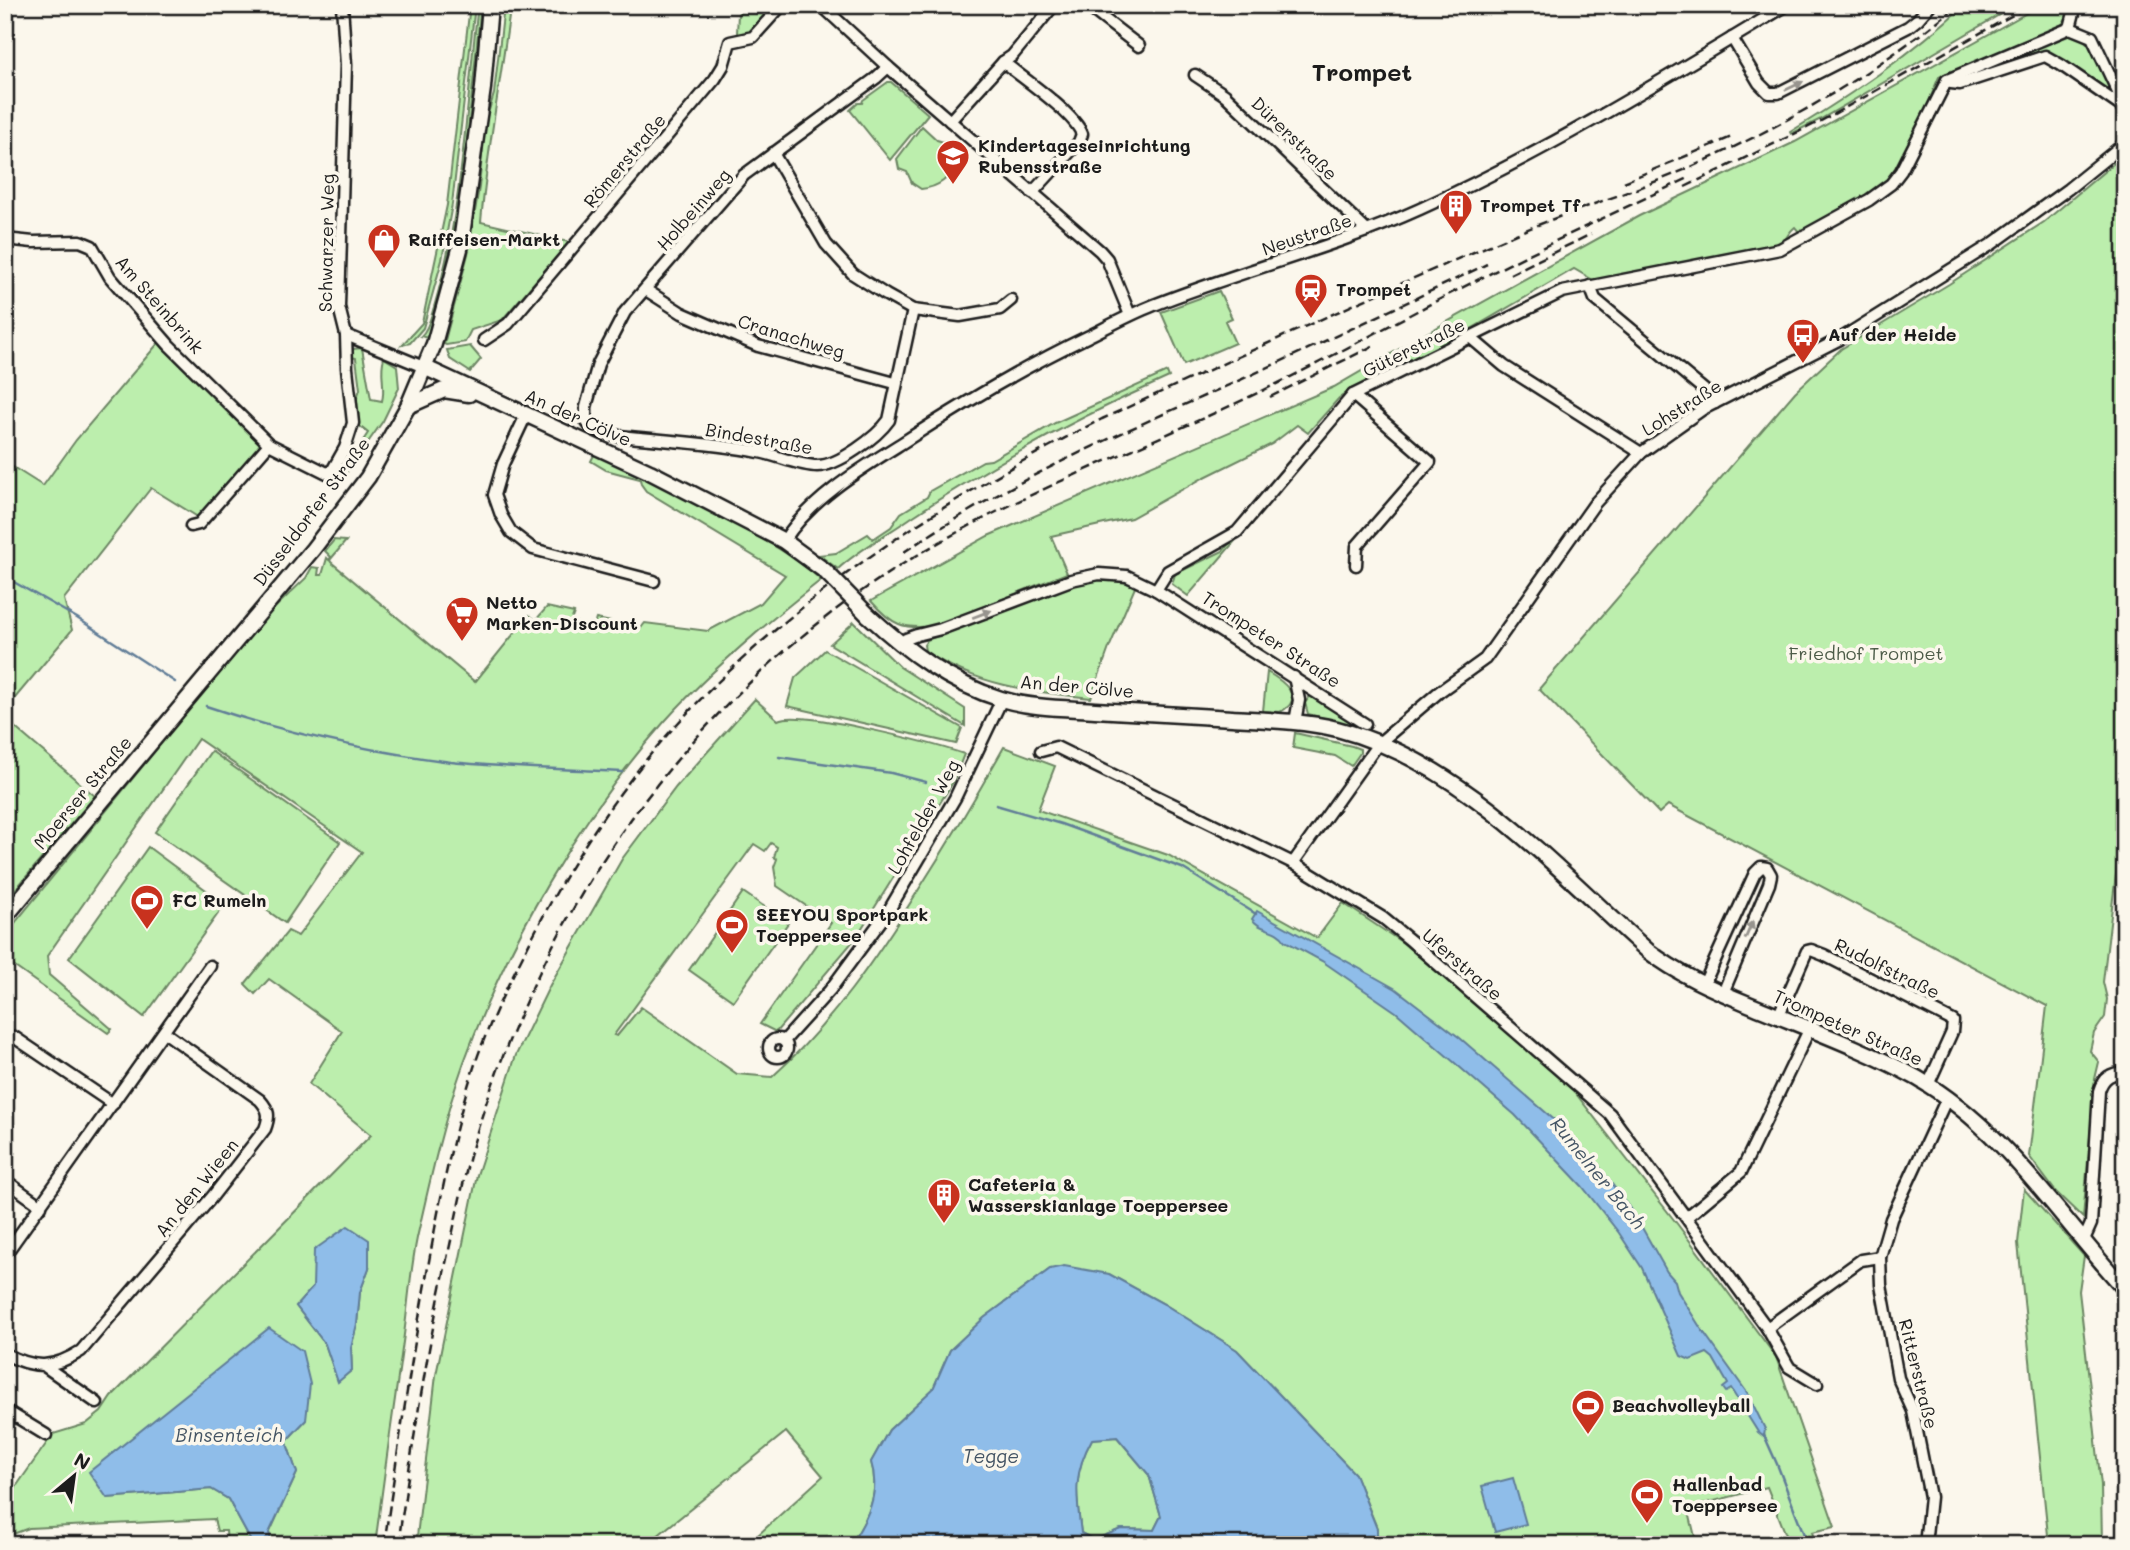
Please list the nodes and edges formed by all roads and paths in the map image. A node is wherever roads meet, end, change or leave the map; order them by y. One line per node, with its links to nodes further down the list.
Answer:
1 (342, 5): 30 (street, Schwarzer Weg)
2 (500, 5): 10 (street)
3 (782, 5): 32 (street, Römerstraße)
4 (821, 5): 15 (street)
5 (1054, 5): 14 (street)
6 (1086, 5): 13 (street)
7 (1787, 5): 12 (street, Neustraße)
8 (1930, 5): 12 (street, one-way to 8)
9 (2076, 5): 11 (street)
10 (490, 12): 33 (street, Düsseldorfer Straße)
11 (2070, 27): 17 (street); 18 (street)
12 (1732, 38): 23 (street, Neustraße)
13 (1139, 46)
14 (1003, 62): 19 (street); 22 (street)
15 (888, 66): 19 (street); 21 (street, Holbeinweg)
16 (1195, 75): 23 (street, Dürerstraße)
17 (1947, 80): 18 (street); 25 (street, Güterstraße)
18 (2125, 108)
19 (950, 121): 22 (street)
20 (2125, 143): 36 (street, Lohstraße)
21 (773, 153): 26 (street, Holbeinweg); 28 (street)
22 (1032, 193): 29 (street)
23 (1367, 231): 29 (street, Neustraße)
24 (5, 239): 41 (street, Am Steinbrink)
25 (1590, 286): 31 (street, Güterstraße); 36 (street)
26 (646, 290): 34 (street, Cranachweg); 40 (street, Holbeinweg)
27 (1011, 300): 28 (street)
28 (913, 310): 34 (street, Bindestraße)
29 (1130, 315): 45 (street, Neustraße)
30 (346, 335): 33 (street, An der Cölve); 43 (street, Schwarzer Weg)
31 (1471, 338): 35 (street, Güterstraße); 42 (street)
32 (484, 340)
33 (426, 368): 37 (street, Düsseldorfer Straße); 38 (street, An der Cölve)
34 (895, 383): 40 (street, Bindestraße)
35 (1353, 395): 46 (street); 48 (street, Güterstraße)
36 (1714, 403): 42 (street, Lohstraße)
37 (408, 406): 38 (street, An der Cölve); 51 (street, Düsseldorfer Straße)
38 (505, 406): 39 (street, An der Cölve)
39 (526, 415): 45 (street, An der Cölve); 47 (street)
40 (586, 421)
41 (269, 444): 43 (street, Am Steinbrink); 44 (street)
42 (1640, 453): 55 (street, Lohstraße)
43 (327, 473)
44 (191, 526)
45 (784, 541): 49 (street, An der Cölve, bridge)
46 (1356, 565)
47 (653, 581)
48 (1156, 590): 49 (street, one-way to 48); 50 (street, Trompeter Straße)
49 (901, 645): 52 (street, An der Cölve)
50 (1294, 677): 53 (street); 54 (street, Trompeter Straße)
51 (191, 695): 58 (street, Moerser Straße)
52 (1002, 699): 53 (street, An der Cölve); 66 (street, Lohfelder Weg)
53 (1295, 722): 55 (street, An der Cölve)
54 (1365, 724)
55 (1378, 744): 57 (street, Lohstraße); 60 (street, Trompeter Straße)
56 (1041, 751): 57 (street, Uferstraße)
57 (1293, 863): 73 (street, Uferstraße)
58 (5, 917)
59 (210, 967): 64 (street)
60 (1704, 984): 61 (street, Trompeter Straße); 61 (street, one-way to 60)
61 (1723, 993): 62 (street, Trompeter Straße)
62 (1778, 1017): 63 (street, Trompeter Straße); 68 (street, Rudolfstraße)
63 (1809, 1030): 68 (street, Trompeter Straße); 73 (street)
64 (164, 1032): 70 (street); 80 (street, An den Wieen)
65 (5, 1036): 70 (street)
66 (784, 1041)
67 (2125, 1072): 74 (street)
68 (1928, 1085): 69 (street, Trompeter Straße)
69 (1947, 1098): 74 (street, Trompeter Straße); 76 (street, Ritterstraße)
70 (113, 1104): 72 (street)
71 (5, 1180): 72 (street)
72 (41, 1206): 75 (street)
73 (1687, 1217): 78 (street, Uferstraße)
74 (2083, 1242): 77 (street, Trompeter Straße)
75 (5, 1255)
76 (1881, 1257): 78 (street); 85 (street, Ritterstraße)
77 (2125, 1289)
78 (1767, 1328): 81 (street, Uferstraße)
79 (5, 1354): 80 (street)
80 (46, 1367): 82 (street)
81 (1817, 1384)
82 (97, 1403)
83 (5, 1410): 84 (street)
84 (46, 1436)
85 (1925, 1545)

